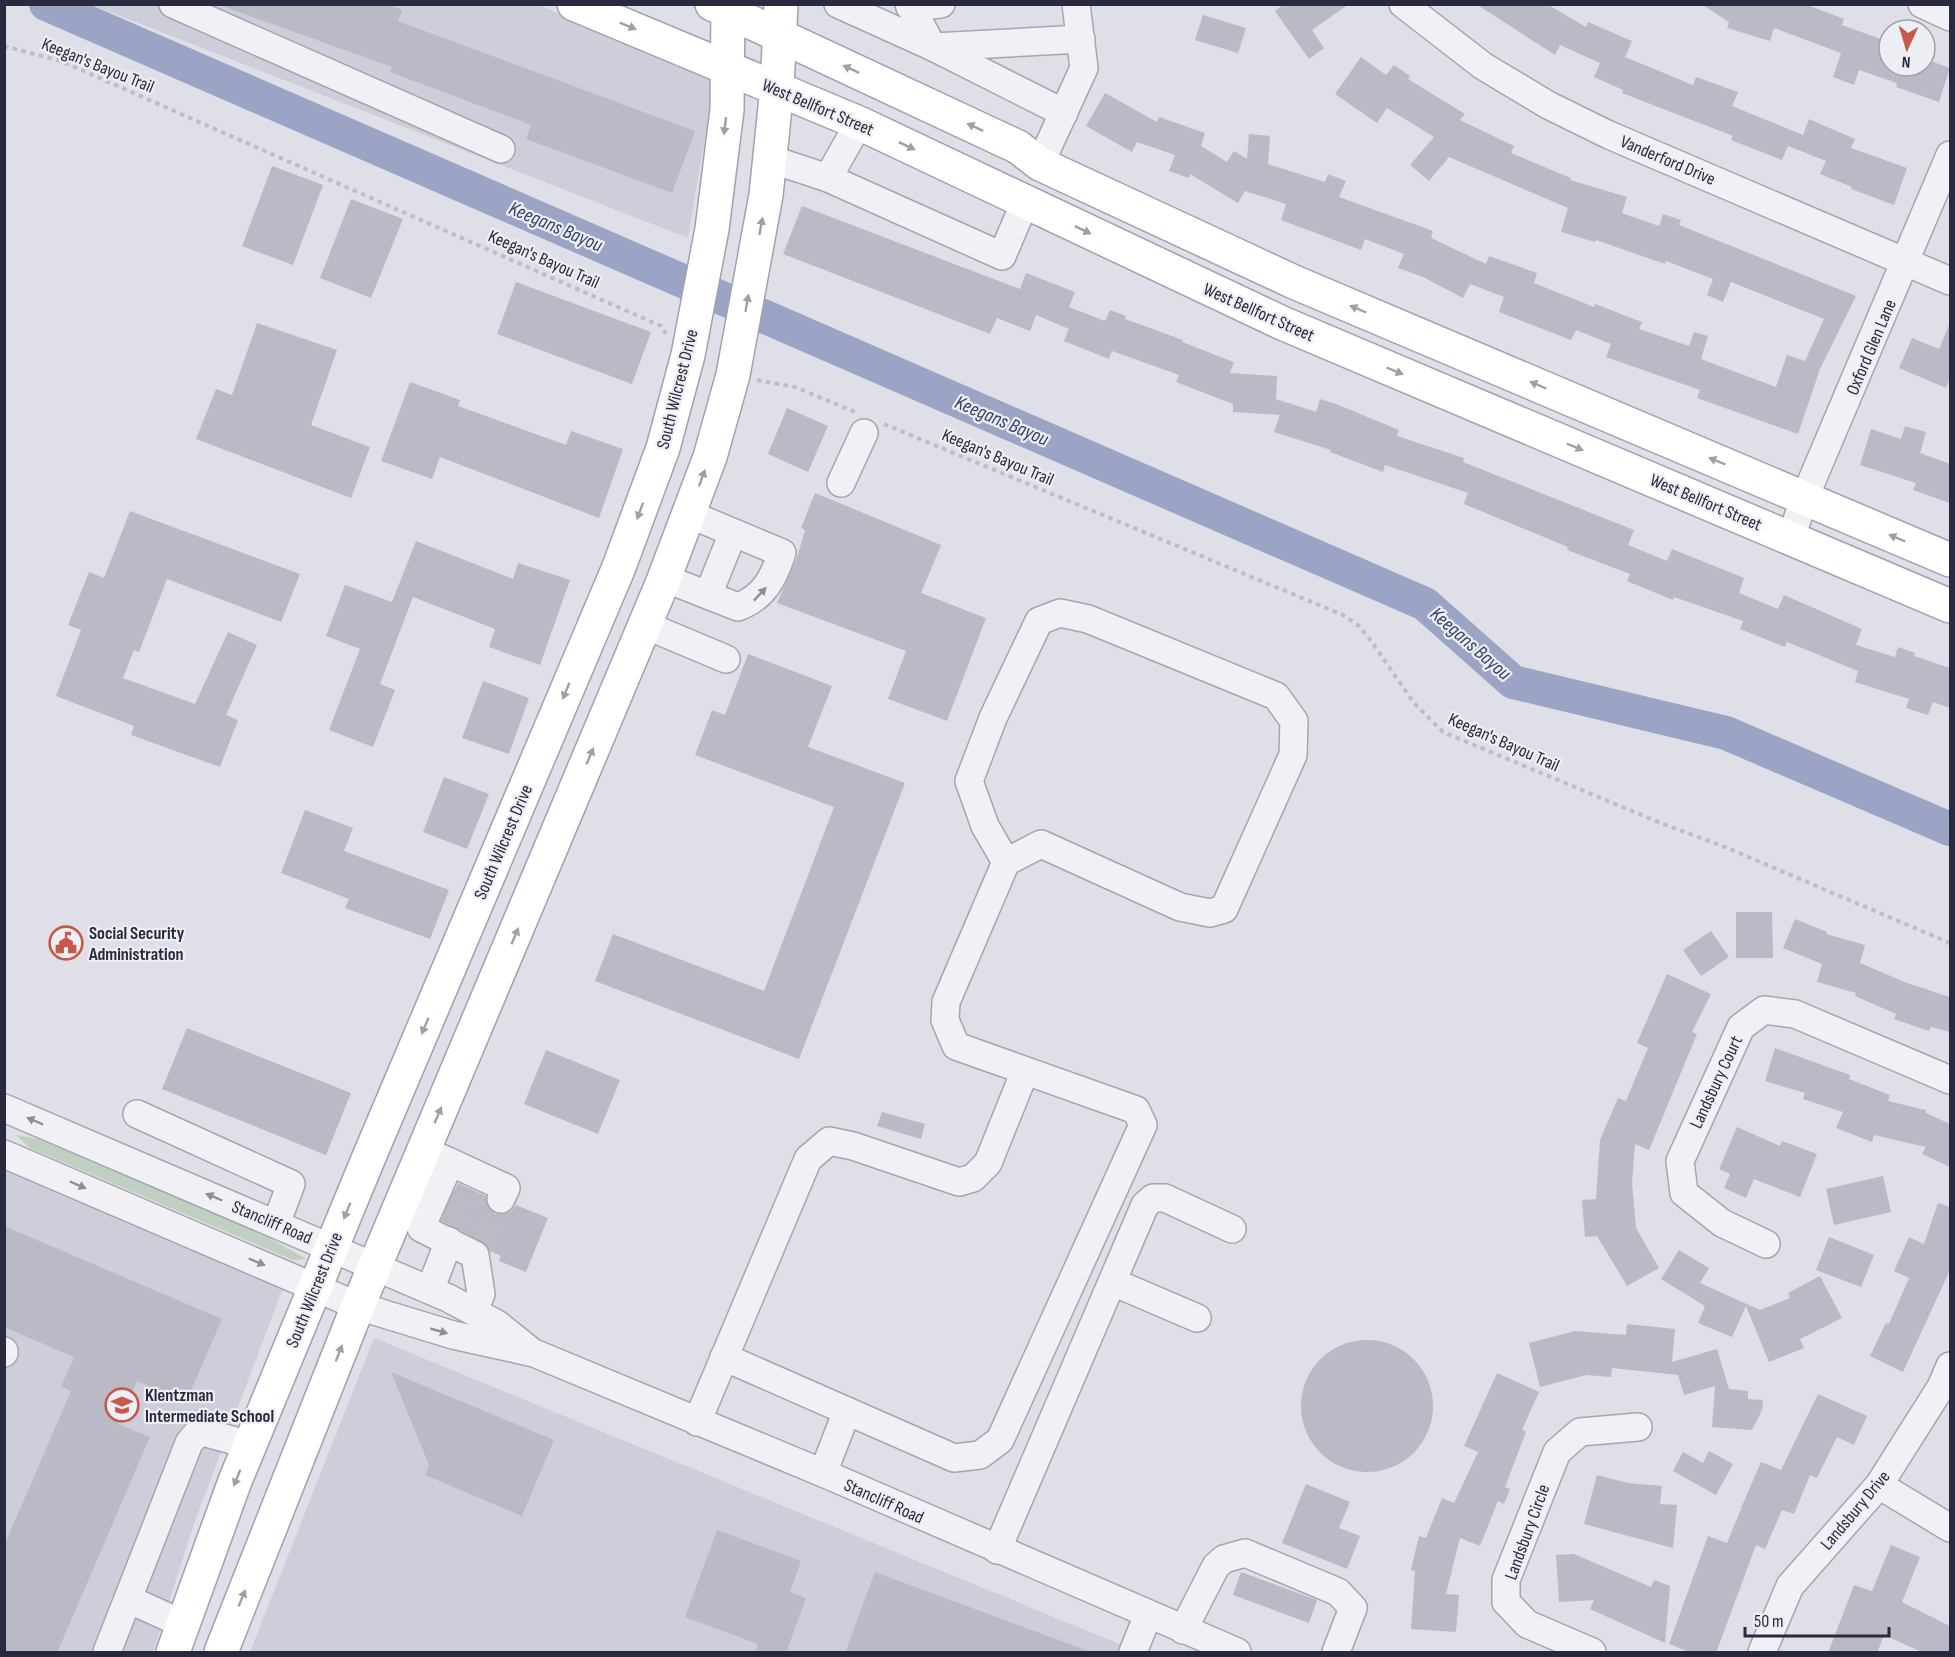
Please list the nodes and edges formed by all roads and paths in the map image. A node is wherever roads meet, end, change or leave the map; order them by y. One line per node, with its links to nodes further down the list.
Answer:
1 (173, 4): 19 (street)
2 (574, 4): 15 (main road, West Bellfort Street, one-way to 15)
3 (941, 4): 8 (street)
4 (1076, 4): 12 (street)
5 (1403, 4): 25 (street, Vanderford Drive)
6 (1922, 4): 10 (street)
7 (839, 5): 14 (street)
8 (910, 6): 14 (street)
9 (723, 7): 11 (main road); 15 (main road, South Wilcrest Drive)
10 (1950, 17)
11 (781, 20): 16 (main road); 22 (main road, one-way to 11)
12 (1081, 39): 14 (street); 17 (street)
13 (4, 46): 27 (path, Keegan's Bayou Trail)
14 (933, 47): 17 (street)
15 (727, 68): 16 (main road, West Bellfort Street); 27 (main road, South Wilcrest Drive, one-way to 27)
16 (777, 88): 18 (main road, West Bellfort Street); 21 (main road)
17 (1064, 113): 22 (street)
18 (859, 123): 23 (street); 24 (main road, West Bellfort Street, one-way to 24)
19 (501, 149)
20 (1950, 155): 25 (street, Oxford Glen Lane)
21 (770, 159): 23 (street); 29 (main road, one-way to 21)
22 (1040, 164): 24 (main road); 28 (main road, one-way to 22)
23 (828, 178): 24 (street)
24 (1025, 202): 30 (main road, West Bellfort Street, one-way to 30)
25 (1906, 264): 26 (street, Vanderford Drive); 33 (street, Oxford Glen Lane)
26 (1950, 281)
27 (690, 342): 38 (main road, South Wilcrest Drive, one-way to 38)
28 (1445, 345): 30 (main road); 33 (main road, one-way to 28)
29 (736, 362): 31 (path, Keegan's Bayou Trail); 34 (main road, one-way to 29)
30 (1431, 386): 36 (main road, West Bellfort Street, one-way to 36)
31 (869, 424): 32 (street); 45 (path, Keegan's Bayou Trail)
32 (841, 483)
33 (1804, 499): 36 (street, Oxford Glen Lane); 37 (main road, one-way to 33)
34 (689, 514): 35 (street); 39 (main road)
35 (734, 533): 40 (street); 40 (street, one-way to 35)
36 (1791, 538): 41 (main road, West Bellfort Street)
37 (1950, 560)
38 (619, 567): 39 (main road); 46 (main road, South Wilcrest Drive, one-way to 46)
39 (663, 581): 40 (street); 42 (main road)
40 (708, 596)
41 (1950, 606)
42 (645, 625): 43 (street); 47 (main road, one-way to 42)
43 (726, 659)
44 (1006, 862): 44 (street); 48 (street)
45 (1950, 943)
46 (443, 985): 47 (main road); 60 (main road, South Wilcrest Drive, one-way to 60)
47 (484, 1002): 53 (main road, one-way to 47)
48 (1025, 1071): 69 (street); 71 (street)
49 (1950, 1080): 59 (street, Landsbury Court)
50 (4, 1108): 56 (street, Stancliff Road, one-way to 50)
51 (137, 1114): 56 (street)
52 (4, 1154): 63 (street, Stancliff Road, one-way to 63)
53 (437, 1156): 54 (street); 55 (main road); 55 (street)
54 (501, 1199)
55 (408, 1222): 58 (street); 61 (main road)
56 (276, 1224): 60 (street, Stancliff Road)
57 (1232, 1229): 62 (street)
58 (449, 1241): 64 (street); 66 (street)
59 (1766, 1244)
60 (332, 1247): 61 (street, Stancliff Road); 63 (main road, South Wilcrest Drive)
61 (375, 1266): 64 (street, Stancliff Road); 65 (main road)
62 (1113, 1282): 67 (street); 78 (street)
63 (315, 1287): 65 (street, Stancliff Road); 74 (main road, South Wilcrest Drive)
64 (430, 1290): 66 (street, Stancliff Road)
65 (358, 1306): 68 (street, Stancliff Road, one-way to 68); 83 (main road, one-way to 65)
66 (473, 1311): 68 (street, Stancliff Road)
67 (1197, 1318)
68 (530, 1351): 72 (street, Stancliff Road)
69 (724, 1357): 71 (street); 72 (street)
70 (1950, 1366): 76 (street, Landsbury Drive)
71 (847, 1411): 75 (street)
72 (697, 1422): 75 (street, Stancliff Road)
73 (1638, 1427): 88 (street, Landsbury Circle)
74 (250, 1445): 79 (street); 82 (main road, South Wilcrest Drive, one-way to 82)
75 (823, 1473): 78 (street, Stancliff Road)
76 (1879, 1485): 77 (street); 89 (street, Landsbury Drive)
77 (1950, 1528)
78 (997, 1550): 80 (street, Stancliff Road)
79 (128, 1599): 82 (street); 84 (street)
80 (1149, 1615): 81 (street, Stancliff Road); 85 (street)
81 (1183, 1629): 86 (street, Stancliff Road); 87 (street)
82 (178, 1638): 83 (main road)
83 (223, 1646)
84 (107, 1653)
85 (1133, 1653)
86 (1237, 1653)
87 (1336, 1653)
88 (1592, 1653)
89 (1762, 1653)

